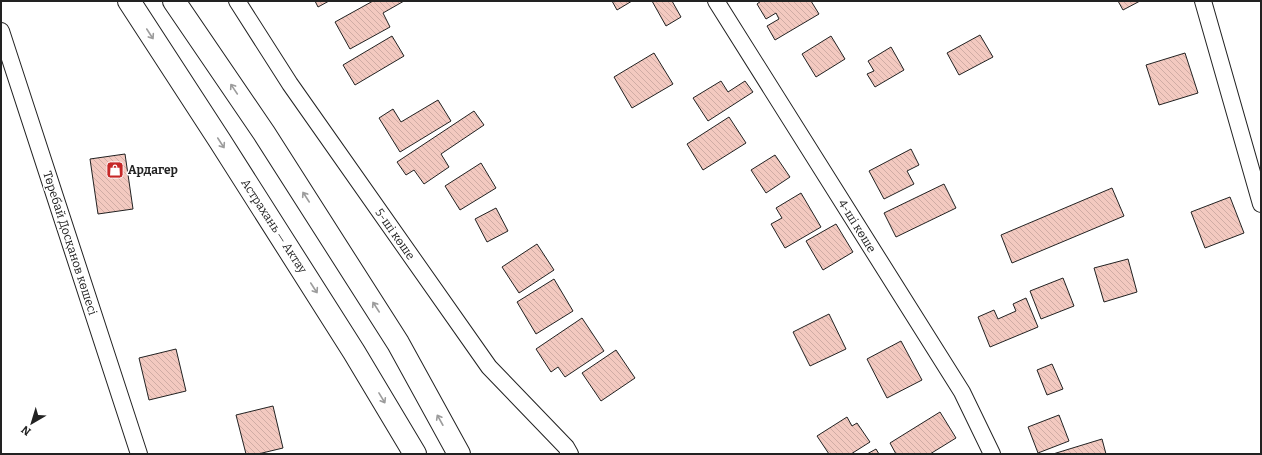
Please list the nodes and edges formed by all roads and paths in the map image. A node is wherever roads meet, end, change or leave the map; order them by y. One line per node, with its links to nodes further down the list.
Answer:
1 (129, 1): 9 (highway, Астрахань — Актау, one-way to 9)
2 (174, 1): 10 (highway, one-way to 2)
3 (237, 1): 11 (street, 5-шi көше)
4 (716, 1): 12 (street, 4-шi көше)
5 (1203, 1): 7 (street)
6 (1, 32): 8 (street, Төребай Досқанов көшесі)
7 (1261, 204)
8 (139, 454)
9 (415, 454)
10 (459, 454)
11 (570, 454)
12 (992, 454)

